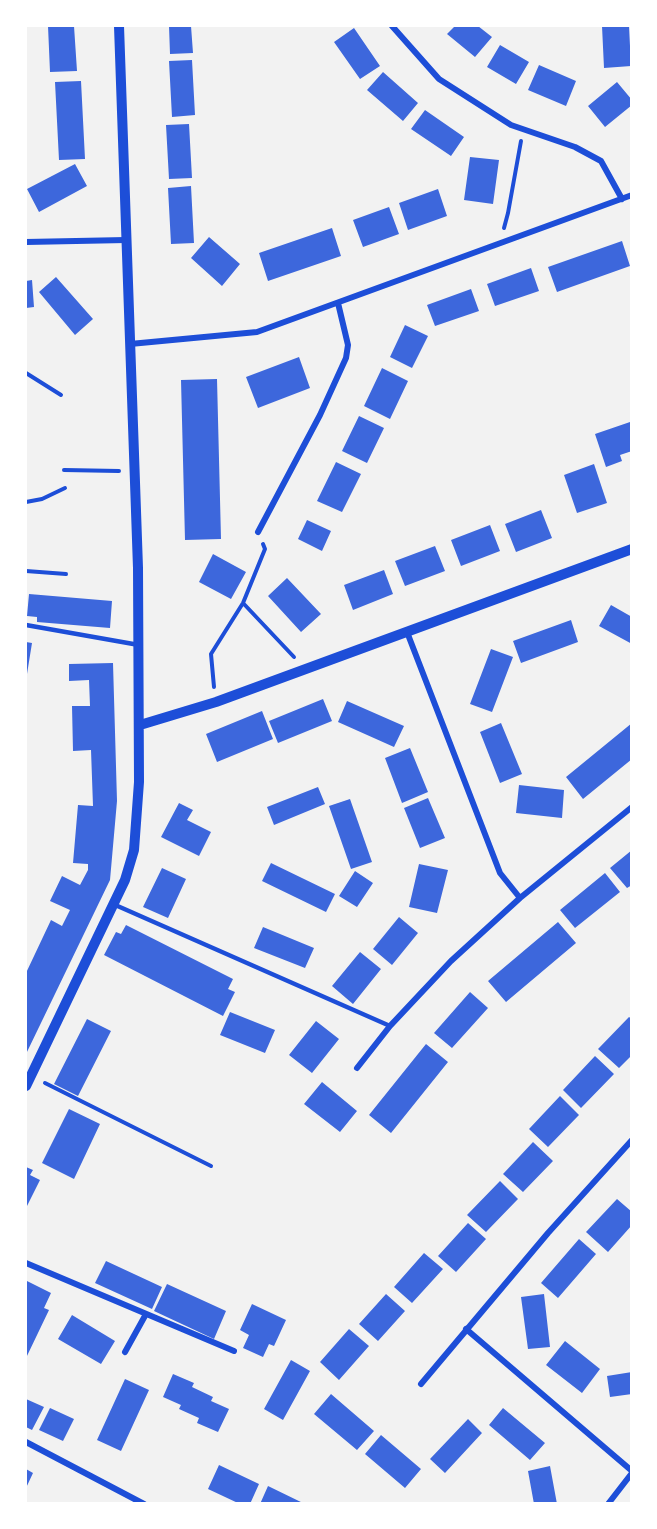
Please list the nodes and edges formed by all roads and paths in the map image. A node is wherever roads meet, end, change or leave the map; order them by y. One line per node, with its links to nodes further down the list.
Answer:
1 (119, 26): 6 (street)
2 (392, 26): 3 (street)
3 (525, 130): 5 (street); 8 (path)
4 (632, 195): 5 (street)
5 (622, 199): 8 (street)
6 (126, 240): 7 (street); 10 (street)
7 (26, 242)
8 (499, 243): 9 (street)
9 (338, 303): 10 (street); 17 (street)
10 (130, 344): 14 (street)
11 (26, 373): 12 (path)
12 (61, 395)
13 (64, 470): 14 (path)
14 (135, 471): 24 (street)
15 (65, 488): 16 (path)
16 (26, 502)
17 (258, 532): 21 (path)
18 (632, 549): 23 (street)
19 (26, 571): 20 (path)
20 (66, 574)
21 (243, 603): 25 (path); 26 (path)
22 (26, 625): 24 (lane)
23 (407, 632): 25 (street); 29 (street)
24 (139, 645): 27 (street)
25 (305, 668): 26 (street)
26 (216, 702): 27 (street)
27 (140, 725): 30 (street)
28 (632, 807): 29 (street)
29 (519, 898): 31 (street)
30 (113, 904): 31 (lane); 33 (street)
31 (390, 1026): 32 (street)
32 (357, 1068)
33 (28, 1081): 35 (path)
34 (632, 1140): 38 (street)
35 (211, 1166)
36 (26, 1263): 37 (street)
37 (146, 1314): 39 (street); 40 (street)
38 (466, 1329): 41 (street); 43 (street)
39 (234, 1351)
40 (125, 1352)
41 (421, 1384)
42 (26, 1442): 44 (street)
43 (632, 1472): 45 (street)
44 (144, 1503)
45 (608, 1503)

